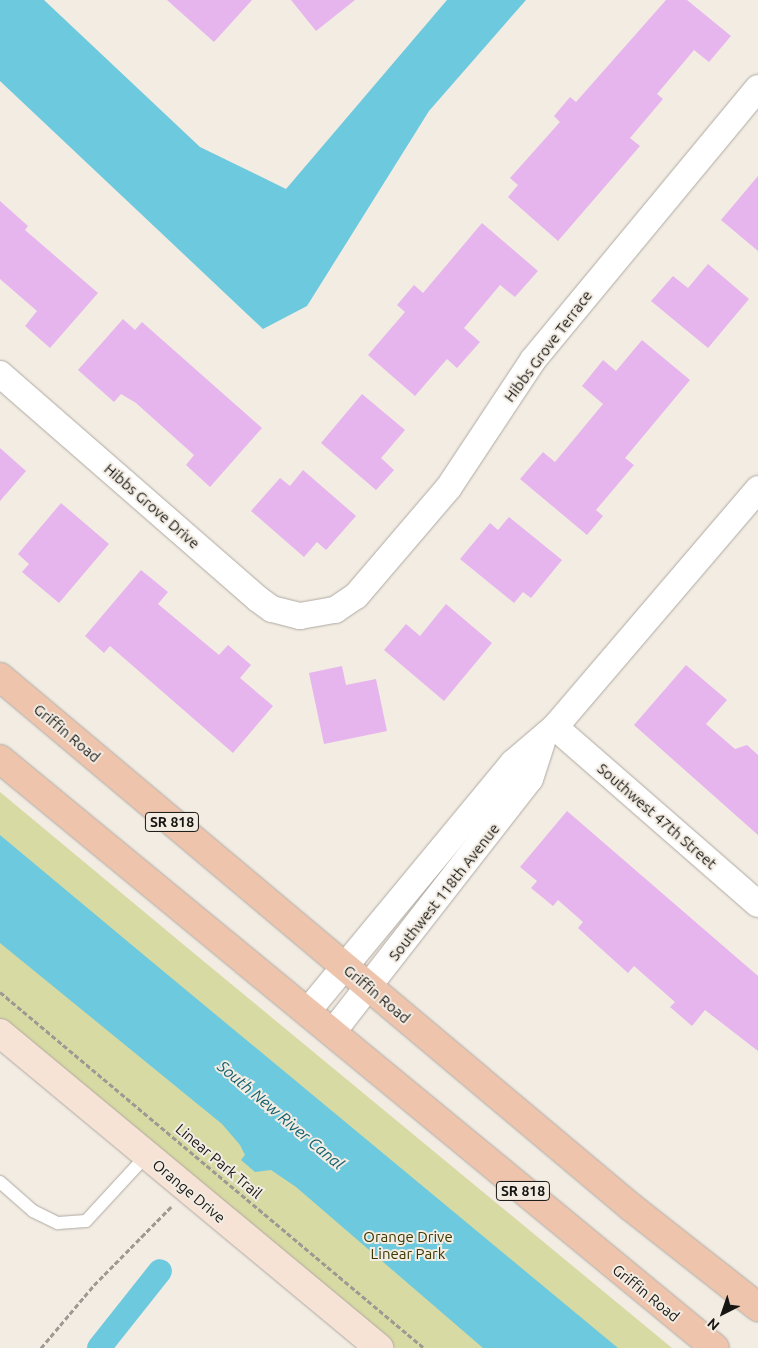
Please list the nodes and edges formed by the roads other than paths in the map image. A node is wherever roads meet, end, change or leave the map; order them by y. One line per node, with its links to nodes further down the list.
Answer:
1 (757, 91): 4 (street, Hibbs Grove Terrace)
2 (0, 374): 4 (street, Hibbs Grove Drive)
3 (758, 490): 6 (street, Southwest 118th Avenue)
4 (314, 616)
5 (0, 677): 9 (main road, Griffin Road / SR 818)
6 (548, 735): 8 (street, Southwest 47th Street); 9 (street, Southwest 118th Avenue); 10 (street, Southwest 118th Avenue)
7 (0, 759): 11 (main road, Griffin Road / SR 818)
8 (758, 904)
9 (345, 966): 10 (main road, Griffin Road / SR 818); 11 (street, Southwest 118th Avenue)
10 (370, 988): 13 (street, Southwest 118th Avenue); 16 (main road, Griffin Road / SR 818)
11 (307, 1012): 13 (main road, Griffin Road / SR 818)
12 (0, 1033): 14 (street, Orange Drive)
13 (332, 1033): 18 (main road, Griffin Road / SR 818)
14 (147, 1155): 15 (lane); 17 (street, Orange Drive)
15 (0, 1182)
16 (758, 1306)
17 (379, 1348)
18 (715, 1348)

